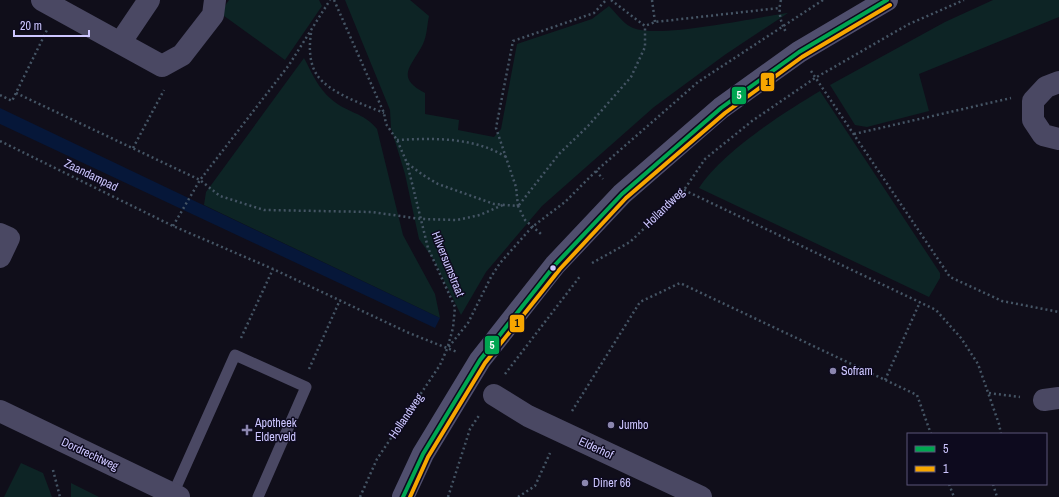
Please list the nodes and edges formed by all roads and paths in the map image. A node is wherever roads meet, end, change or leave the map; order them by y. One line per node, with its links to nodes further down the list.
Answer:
1 (149, 0): 18 (street)
2 (215, 0): 20 (street)
3 (330, 0): 17 (path)
4 (334, 0): 26 (path)
5 (606, 0): 32 (path)
6 (611, 0): 15 (path)
7 (652, 0): 14 (path)
8 (781, 0): 13 (path)
9 (823, 0): 16 (path, Hollandweg)
10 (887, 0): 19 (street)
11 (964, 0): 21 (path, Hollandweg)
12 (50, 4): 18 (street); 23 (path)
13 (779, 8): 14 (path); 16 (path)
14 (655, 22): 15 (path)
15 (645, 26): 37 (path)
16 (782, 26): 19 (path); 40 (path, Hollandweg)
17 (311, 31): 26 (path); 34 (path)
18 (120, 43): 20 (street)
19 (799, 52): 21 (path); 68 (street)
20 (162, 66): 31 (path)
21 (816, 78): 27 (path); 35 (path, Hollandweg)
22 (1059, 82): 25 (street)
23 (16, 93): 24 (path); 31 (path)
24 (0, 95)
25 (1033, 101): 27 (path); 28 (street)
26 (384, 113): 29 (path, Hilversumstraat)
27 (854, 134): 49 (path)
28 (1059, 139)
29 (397, 140): 32 (path); 33 (path, Hilversumstraat)
30 (0, 141): 39 (path, Zaandampad)
31 (133, 148): 34 (path)
32 (506, 157): 37 (path)
33 (407, 163): 36 (path); 38 (path, Hilversumstraat)
34 (200, 180): 38 (path); 39 (path)
35 (684, 190): 44 (path, Hollandweg); 48 (path)
36 (505, 204): 37 (path); 38 (path)
37 (518, 206): 40 (path)
38 (421, 219): 50 (path, Hilversumstraat)
39 (174, 226): 45 (path, Zaandampad)
40 (532, 227): 42 (path); 50 (path, Hollandweg)
41 (0, 234): 43 (street)
42 (541, 234)
43 (0, 258)
44 (588, 265)
45 (273, 269): 47 (path, Zaandampad); 51 (path)
46 (584, 271): 55 (path)
47 (340, 300): 50 (path, Zaandampad); 53 (path)
48 (920, 302): 52 (path); 54 (path)
49 (1059, 312)
50 (447, 349): 67 (path, Hollandweg)
51 (235, 355): 53 (lane); 64 (lane)
52 (885, 380): 58 (path); 59 (path)
53 (302, 385): 66 (lane)
54 (989, 393): 56 (path); 60 (path)
55 (494, 394): 58 (street, Elderhof); 69 (path)
56 (1052, 399)
57 (0, 412): 64 (street, Dordrechtweg)
58 (560, 431): 70 (path); 71 (street, Elderhof)
59 (932, 433)
60 (1001, 433)
61 (53, 470): 65 (path)
62 (949, 485): 72 (path)
63 (993, 485): 73 (path)
64 (176, 495)
65 (60, 497)
66 (258, 497)
67 (360, 497)
68 (403, 497)
69 (448, 497)
70 (518, 497)
71 (702, 497)
72 (954, 497)
73 (998, 497)

